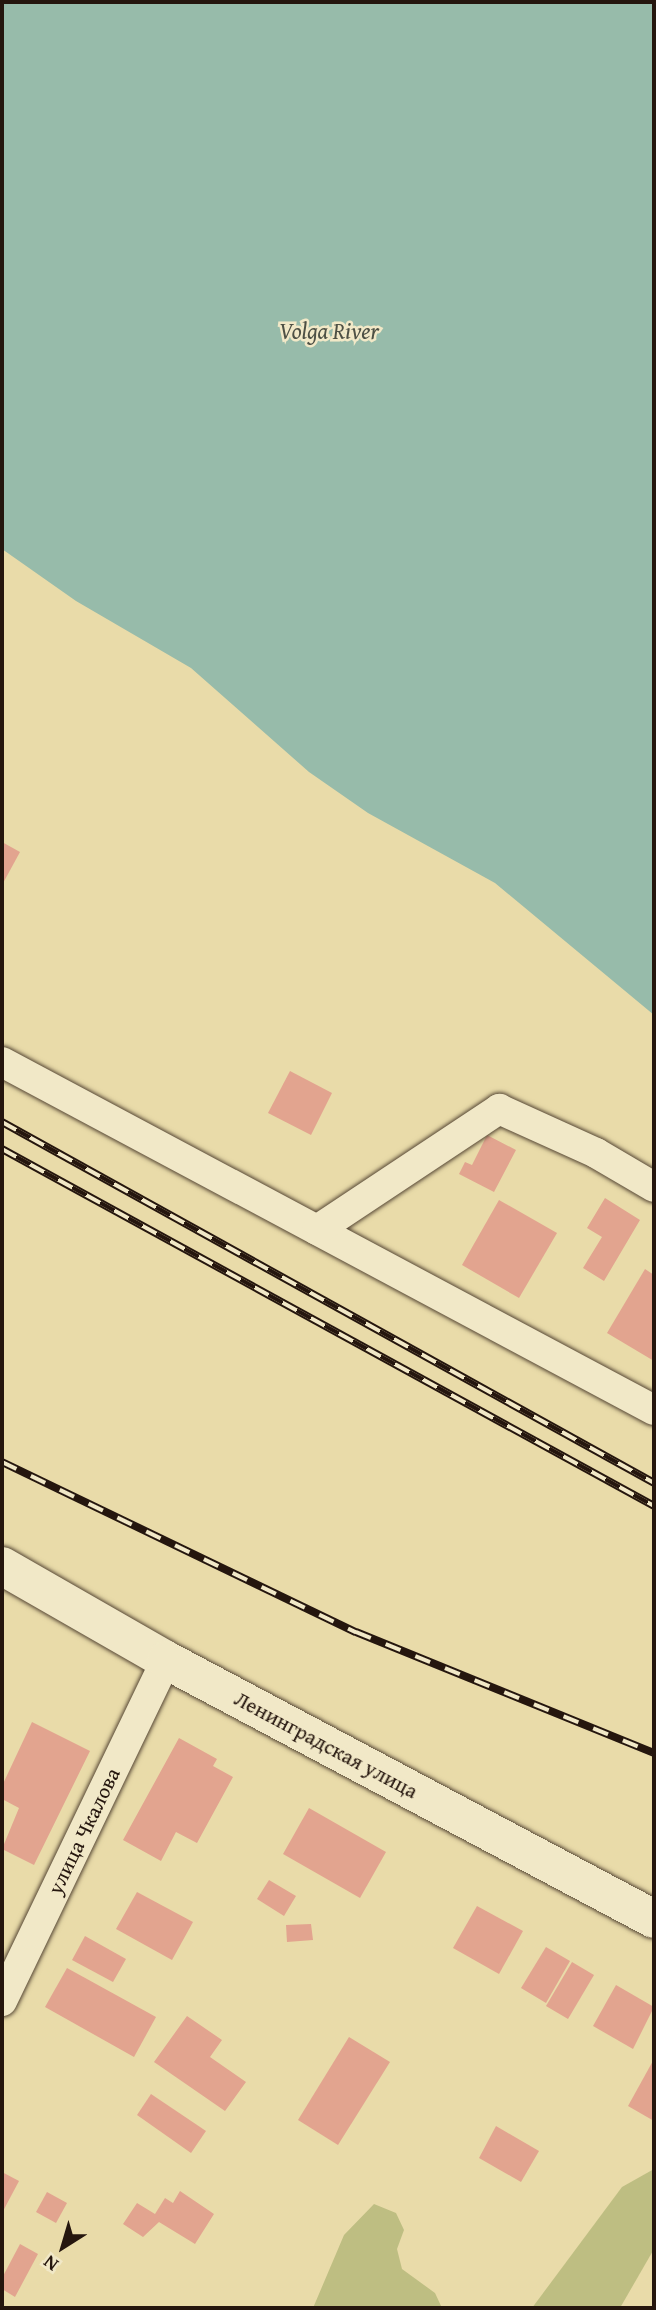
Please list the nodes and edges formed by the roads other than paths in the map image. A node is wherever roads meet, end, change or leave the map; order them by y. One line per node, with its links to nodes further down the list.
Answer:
1 (2, 1062): 3 (street)
2 (654, 1187): 3 (street)
3 (317, 1230): 4 (street)
4 (654, 1410)
5 (2, 1566): 6 (main road, Ленинградская улица)
6 (166, 1660): 7 (main road, Ленинградская улица); 8 (street, улица Чкалова)
7 (654, 1919)
8 (2, 2001)

